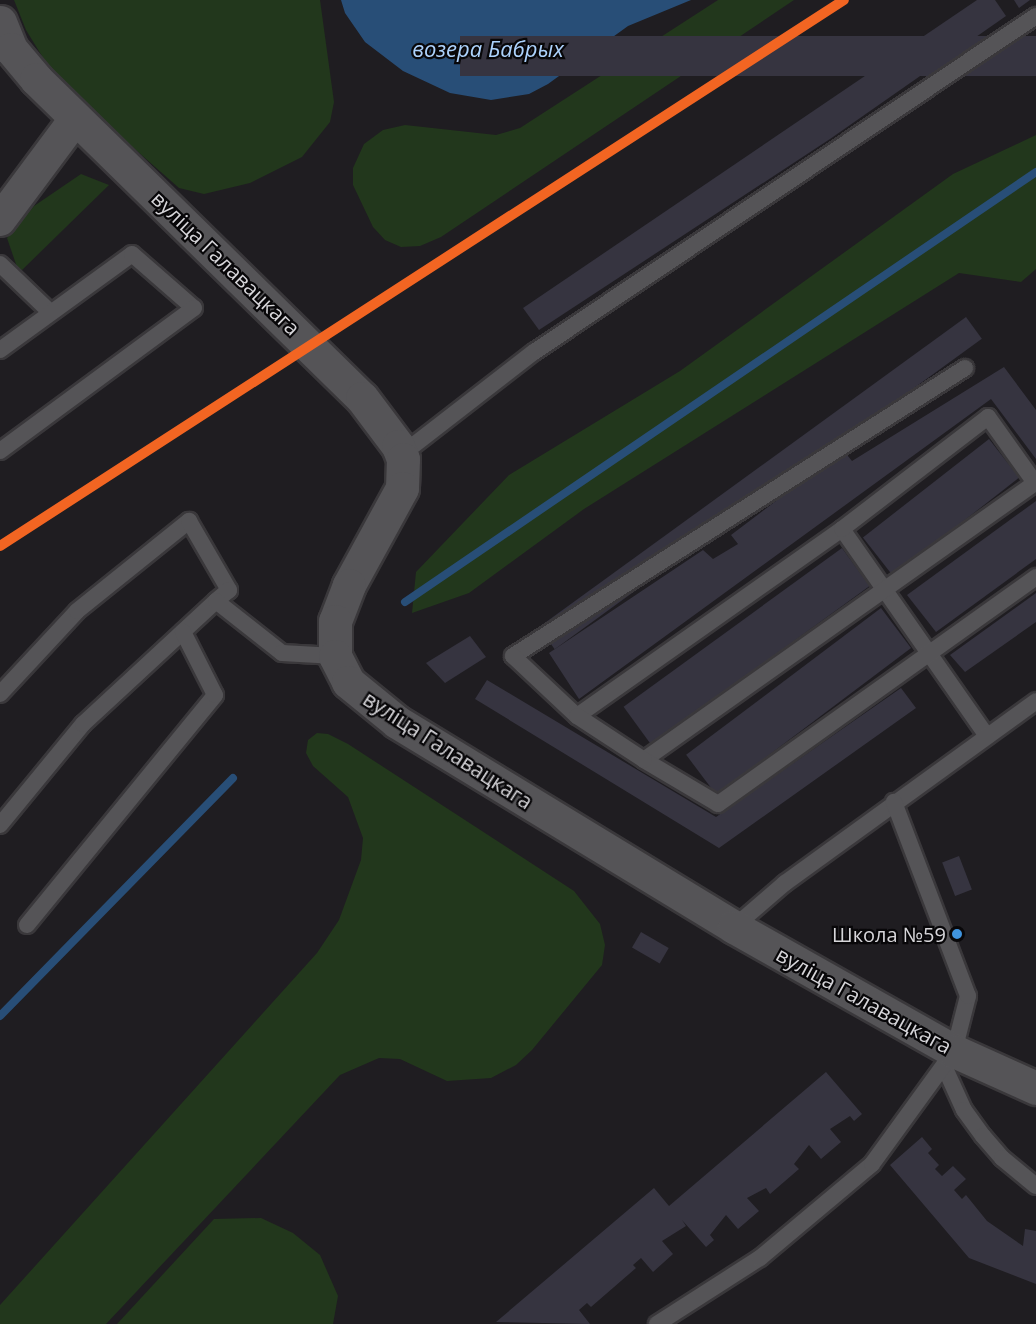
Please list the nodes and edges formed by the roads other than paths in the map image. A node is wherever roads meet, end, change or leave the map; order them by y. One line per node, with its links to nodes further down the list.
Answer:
1 (1036, 16): 10 (lane)
2 (0, 22): 3 (street, вуліца Галавацкага)
3 (76, 118): 4 (street); 10 (street, вуліца Галавацкага)
4 (0, 220)
5 (0, 264): 6 (lane)
6 (50, 312): 7 (lane); 9 (lane)
7 (0, 350)
8 (965, 368): 21 (lane)
9 (0, 451)
10 (401, 454): 18 (street, вуліца Галавацкага)
11 (1035, 483): 12 (lane); 14 (lane)
12 (842, 529): 14 (lane); 21 (lane)
13 (1036, 576): 17 (lane)
14 (888, 590): 17 (lane); 23 (lane)
15 (216, 601): 16 (lane); 18 (lane); 19 (lane)
16 (183, 633): 25 (lane); 26 (lane)
17 (929, 651): 22 (lane); 23 (lane)
18 (335, 656): 27 (street, вуліца Галавацкага)
19 (0, 694)
20 (1036, 701): 22 (lane)
21 (577, 717): 23 (lane)
22 (987, 736): 24 (lane)
23 (644, 760)
24 (894, 802): 27 (lane); 28 (lane)
25 (0, 825)
26 (27, 925)
27 (734, 927): 28 (street, вуліца Галавацкага)
28 (949, 1058): 29 (street, вуліца Галавацкага); 30 (lane); 31 (lane)
29 (1036, 1088)
30 (1036, 1186)
31 (657, 1324)

